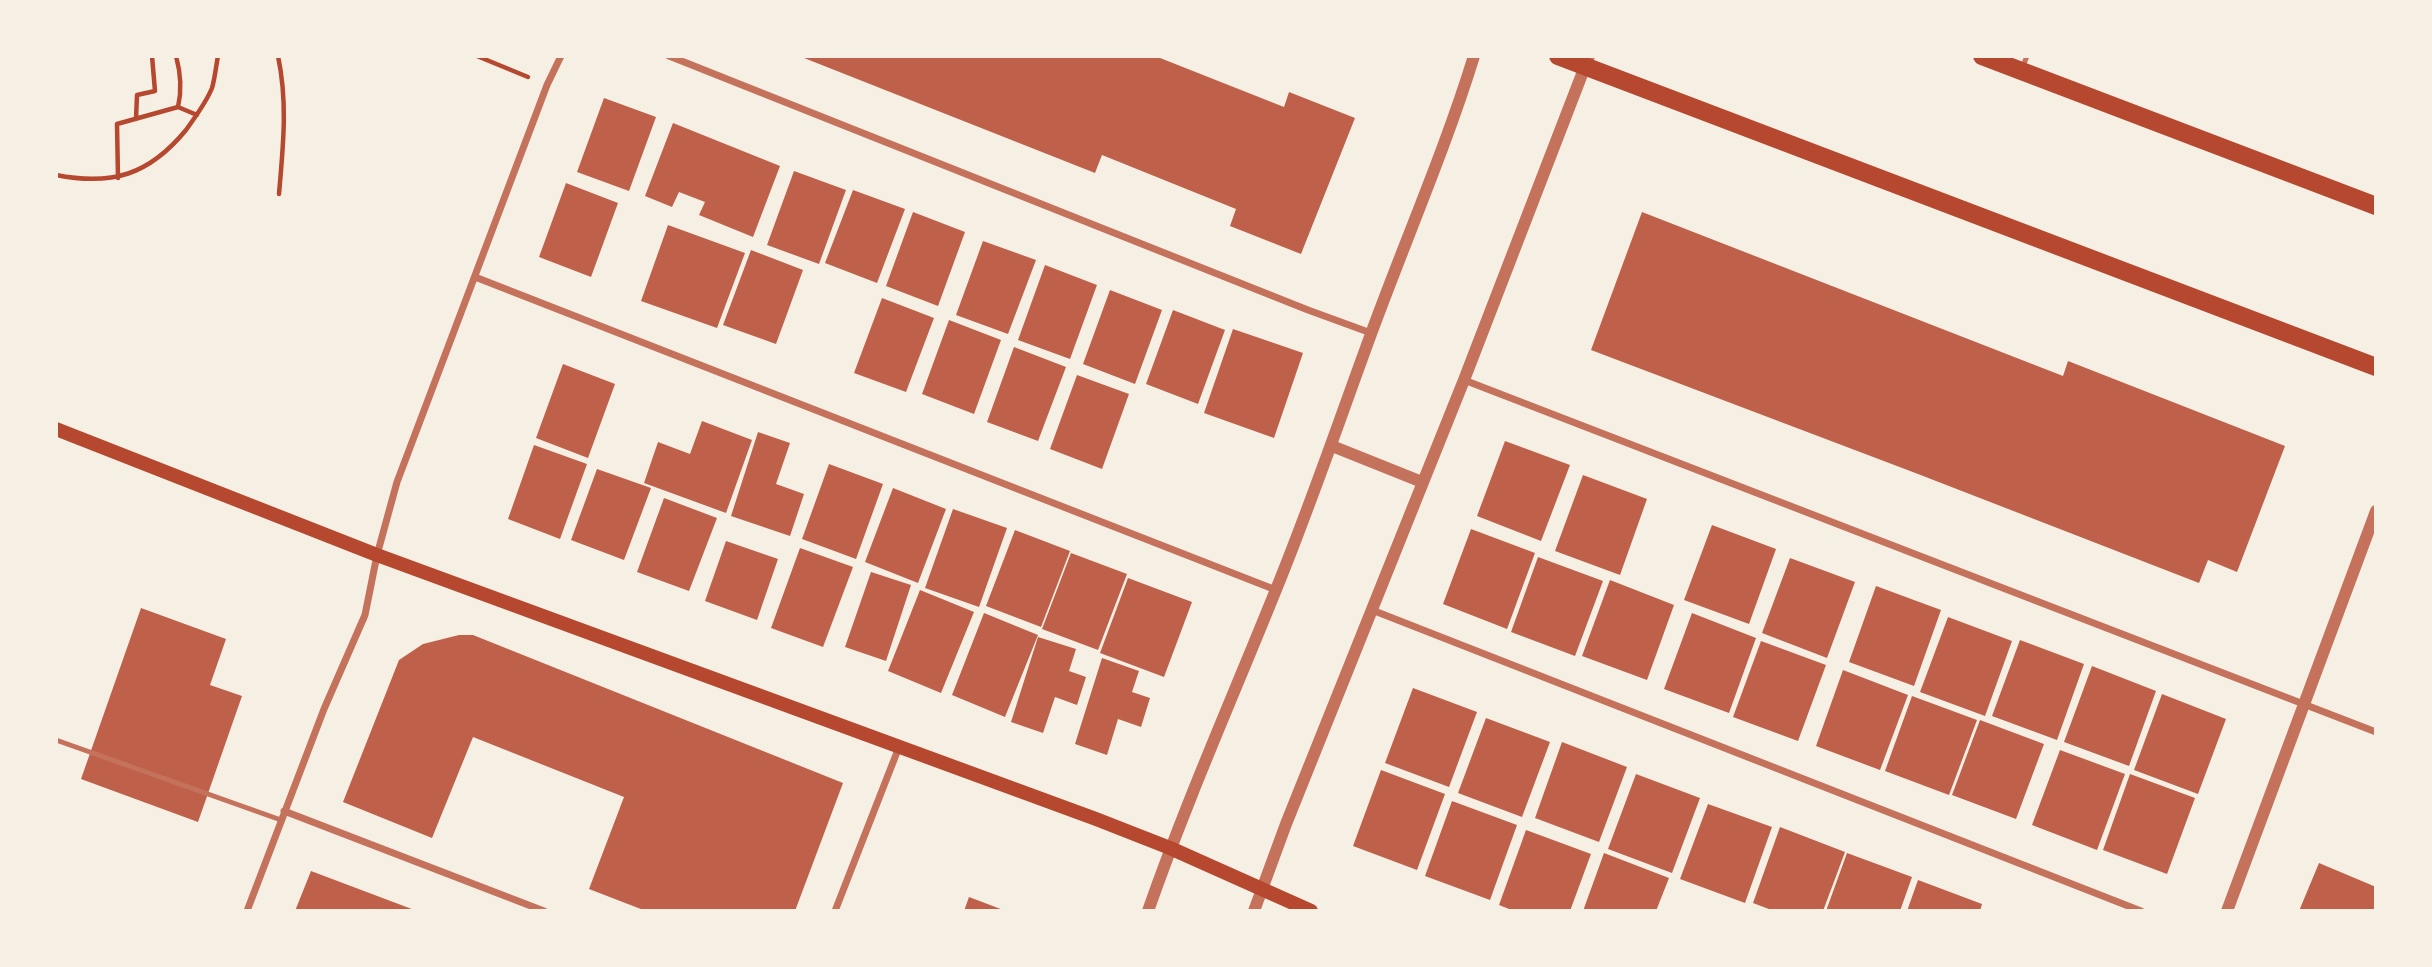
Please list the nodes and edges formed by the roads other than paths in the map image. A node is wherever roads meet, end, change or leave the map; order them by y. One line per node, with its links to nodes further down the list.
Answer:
1 (561, 56): 9 (street)
2 (669, 56): 10 (street)
3 (1474, 56): 10 (street)
4 (1558, 56): 6 (main road)
5 (1982, 56): 7 (main road)
6 (1587, 61): 11 (main road); 12 (street)
7 (2024, 64): 8 (main road)
8 (2376, 206)
9 (475, 277): 17 (street); 18 (street)
10 (1371, 332): 14 (street)
11 (2376, 367)
12 (1464, 380): 15 (street); 20 (street)
13 (56, 429): 17 (main road)
14 (1332, 446): 15 (street); 18 (street)
15 (1422, 482): 19 (street)
16 (2376, 511): 20 (street)
17 (377, 555): 23 (main road); 24 (street)
18 (1276, 590): 26 (street)
19 (1372, 610): 27 (street); 34 (street)
20 (2302, 704): 21 (street); 35 (street)
21 (2376, 732)
22 (56, 740): 25 (lane)
23 (900, 747): 26 (main road); 30 (street)
24 (284, 811): 25 (street); 29 (street)
25 (281, 820): 28 (street)
26 (1170, 848): 27 (main road); 31 (street)
27 (1262, 890): 32 (street); 33 (main road)
28 (247, 911)
29 (544, 911)
30 (835, 911)
31 (1148, 911)
32 (1254, 911)
33 (1311, 911)
34 (2141, 911)
35 (2227, 911)

